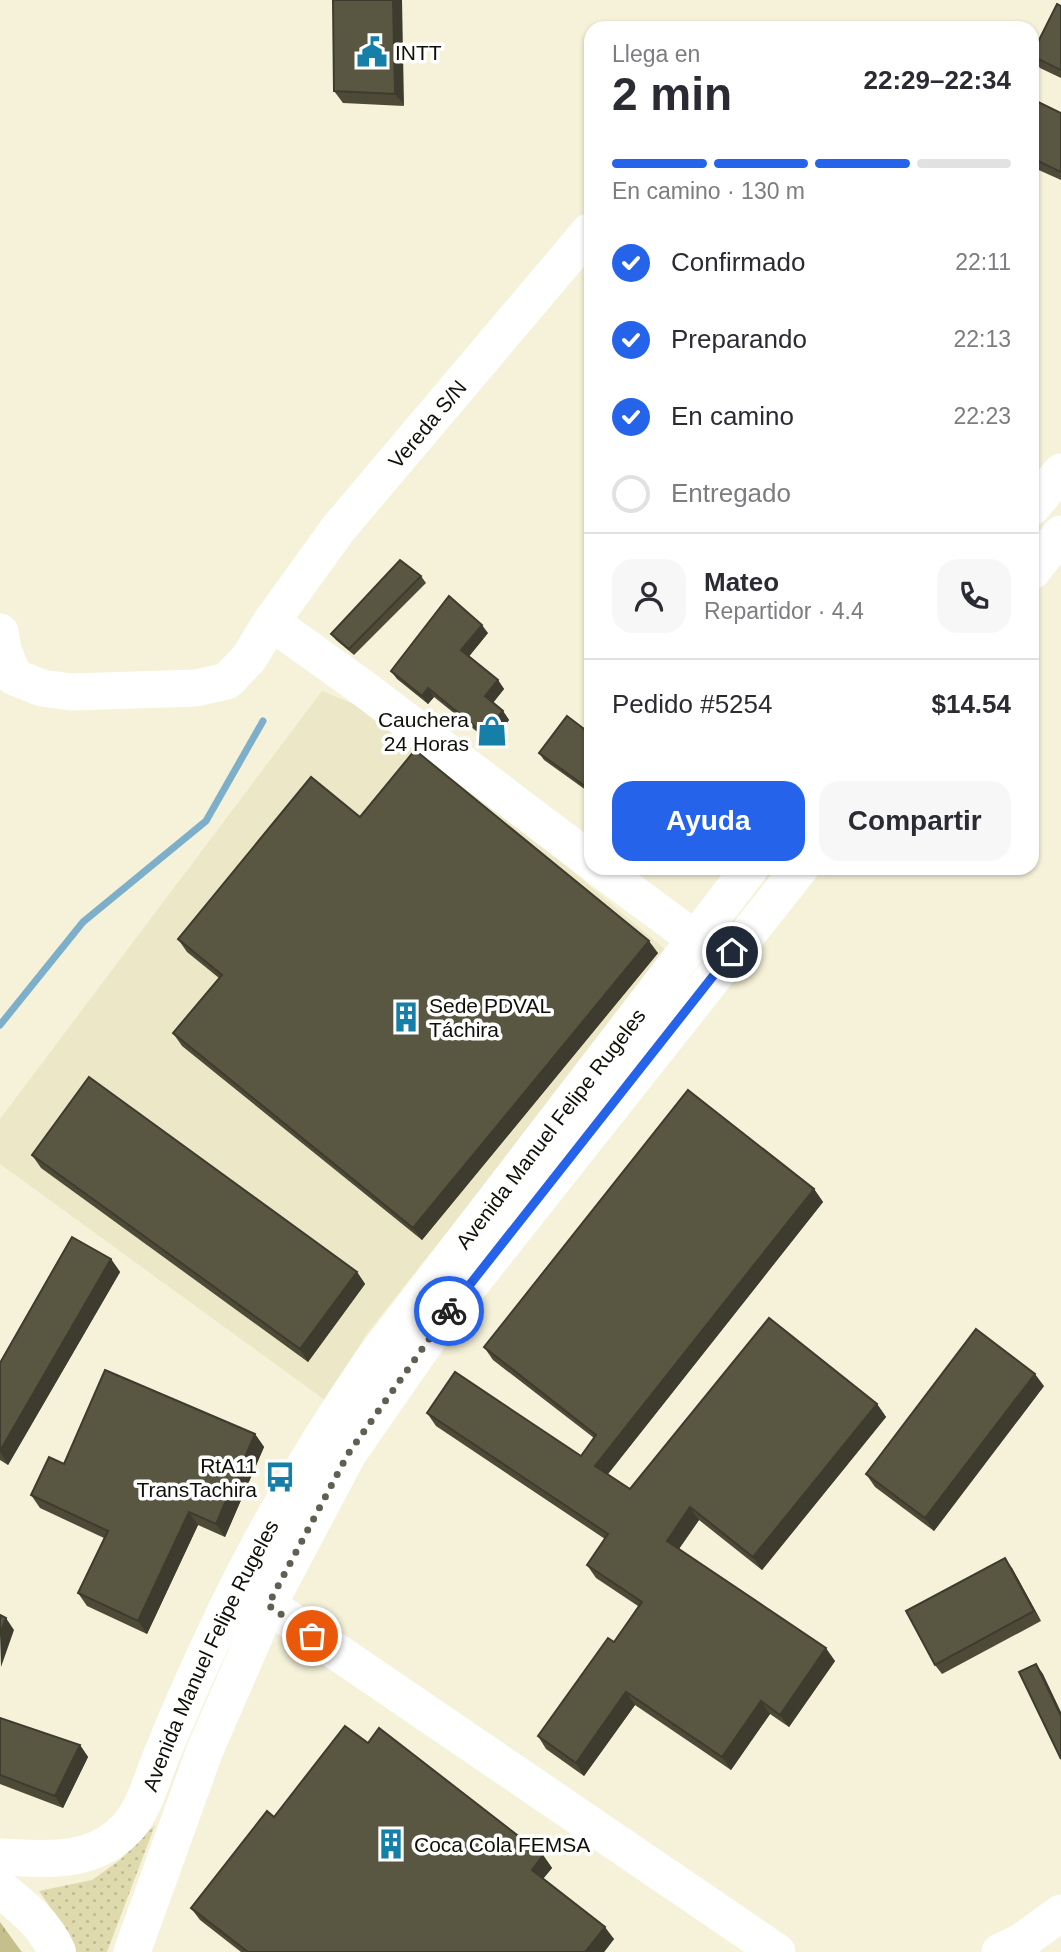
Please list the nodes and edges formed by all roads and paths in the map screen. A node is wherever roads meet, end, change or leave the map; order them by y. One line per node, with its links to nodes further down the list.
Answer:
1 (584, 238): 6 (street, Vereda S/N)
2 (1061, 471): 3 (street)
3 (1039, 498)
4 (1061, 534): 5 (street)
5 (1039, 561)
6 (271, 622): 7 (street, Vereda S/N); 8 (street)
7 (0, 632)
8 (584, 856)
9 (608, 875): 12 (street)
10 (745, 875): 12 (street, Avenida Manuel Felipe Rugeles)
11 (794, 875): 13 (street, Avenida Manuel Felipe Rugeles)
12 (695, 939): 14 (street, Avenida Manuel Felipe Rugeles)
13 (268, 1605): 18 (street, Avenida Manuel Felipe Rugeles); 19 (street)
14 (0, 1857)
15 (0, 1889): 17 (highway)
16 (1061, 1913): 20 (street)
17 (57, 1952)
18 (132, 1952)
19 (777, 1952)
20 (1000, 1952)

